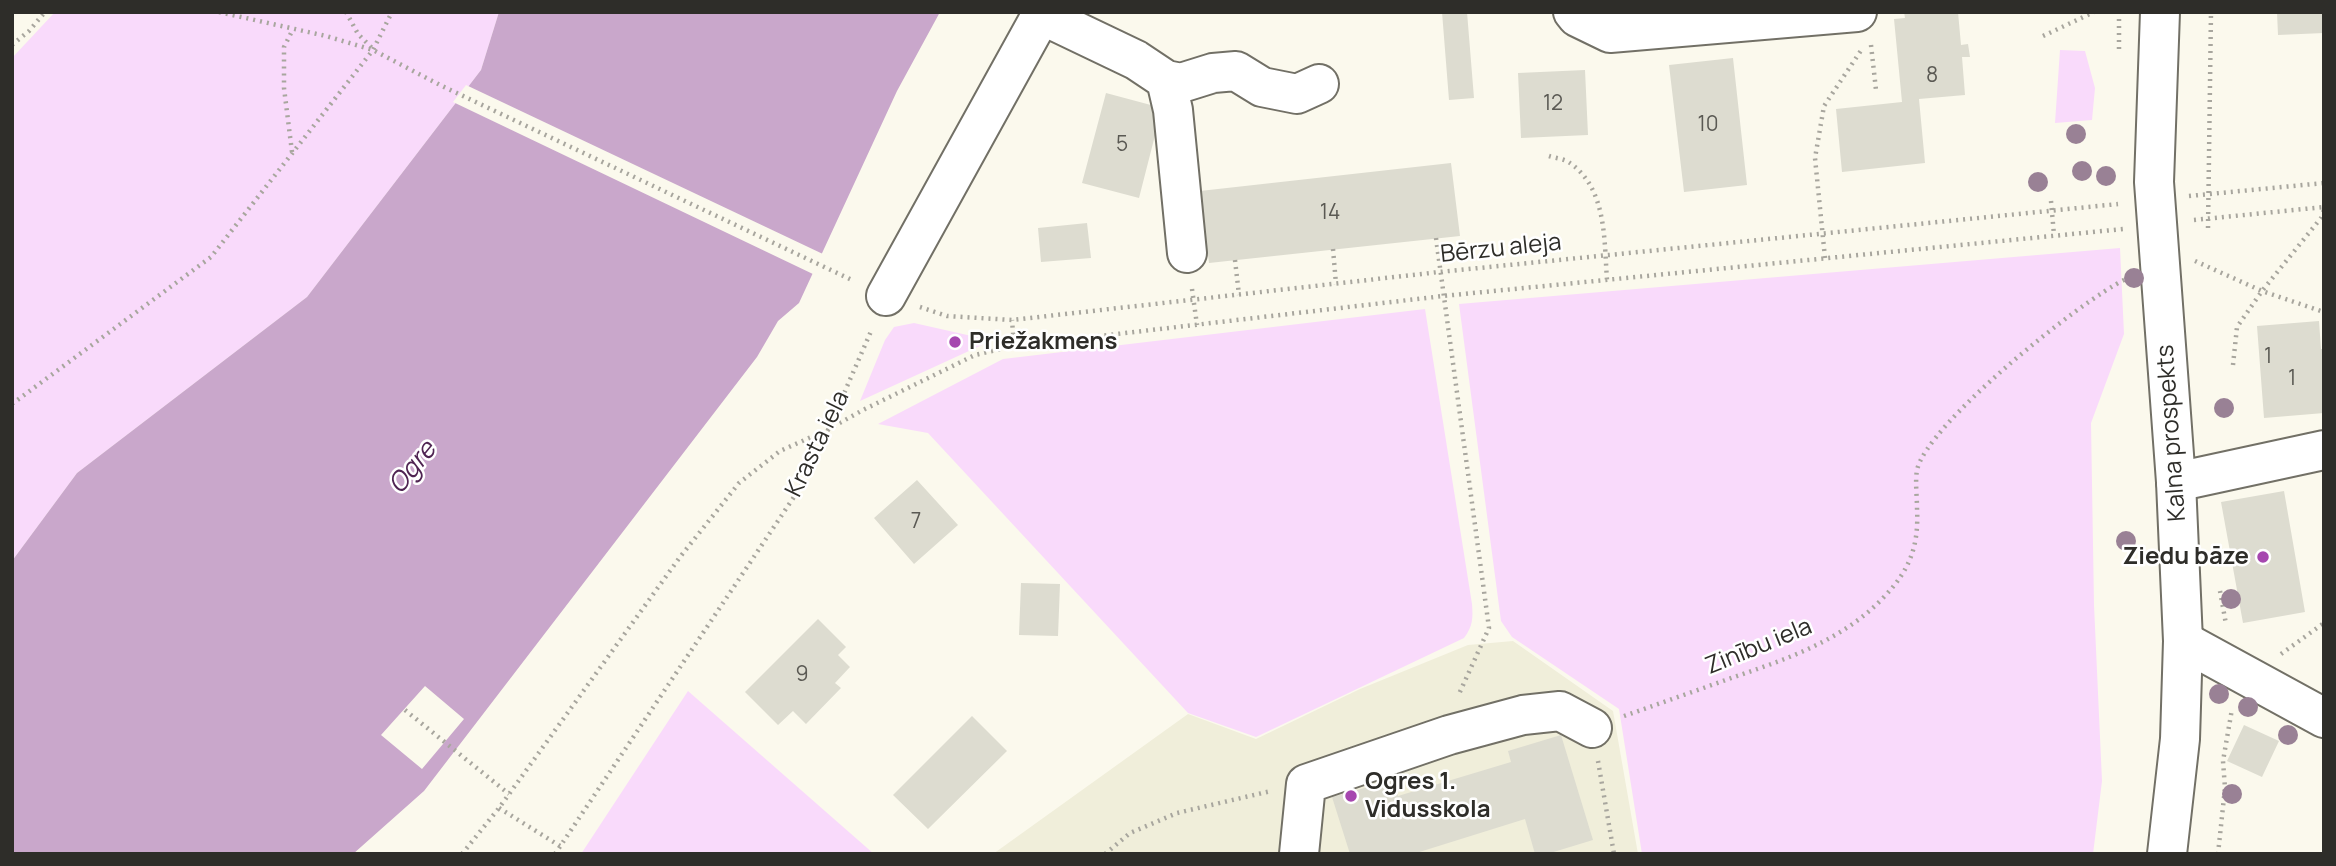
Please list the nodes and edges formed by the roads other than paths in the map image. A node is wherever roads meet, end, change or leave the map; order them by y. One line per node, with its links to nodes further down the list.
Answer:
1 (1573, 12): 2 (street)
2 (1857, 12)
3 (2160, 12): 10 (street, Kalna prospekts)
4 (1042, 14): 5 (street); 8 (street)
5 (1166, 79): 6 (street); 7 (street)
6 (1319, 84)
7 (1187, 253)
8 (874, 290)
9 (2324, 450): 10 (street)
10 (2176, 482): 11 (street, Kalna prospekts)
11 (2183, 641): 12 (street); 15 (street, Kalna prospekts)
12 (2324, 718)
13 (1592, 728): 14 (street)
14 (1299, 854)
15 (2167, 854)

